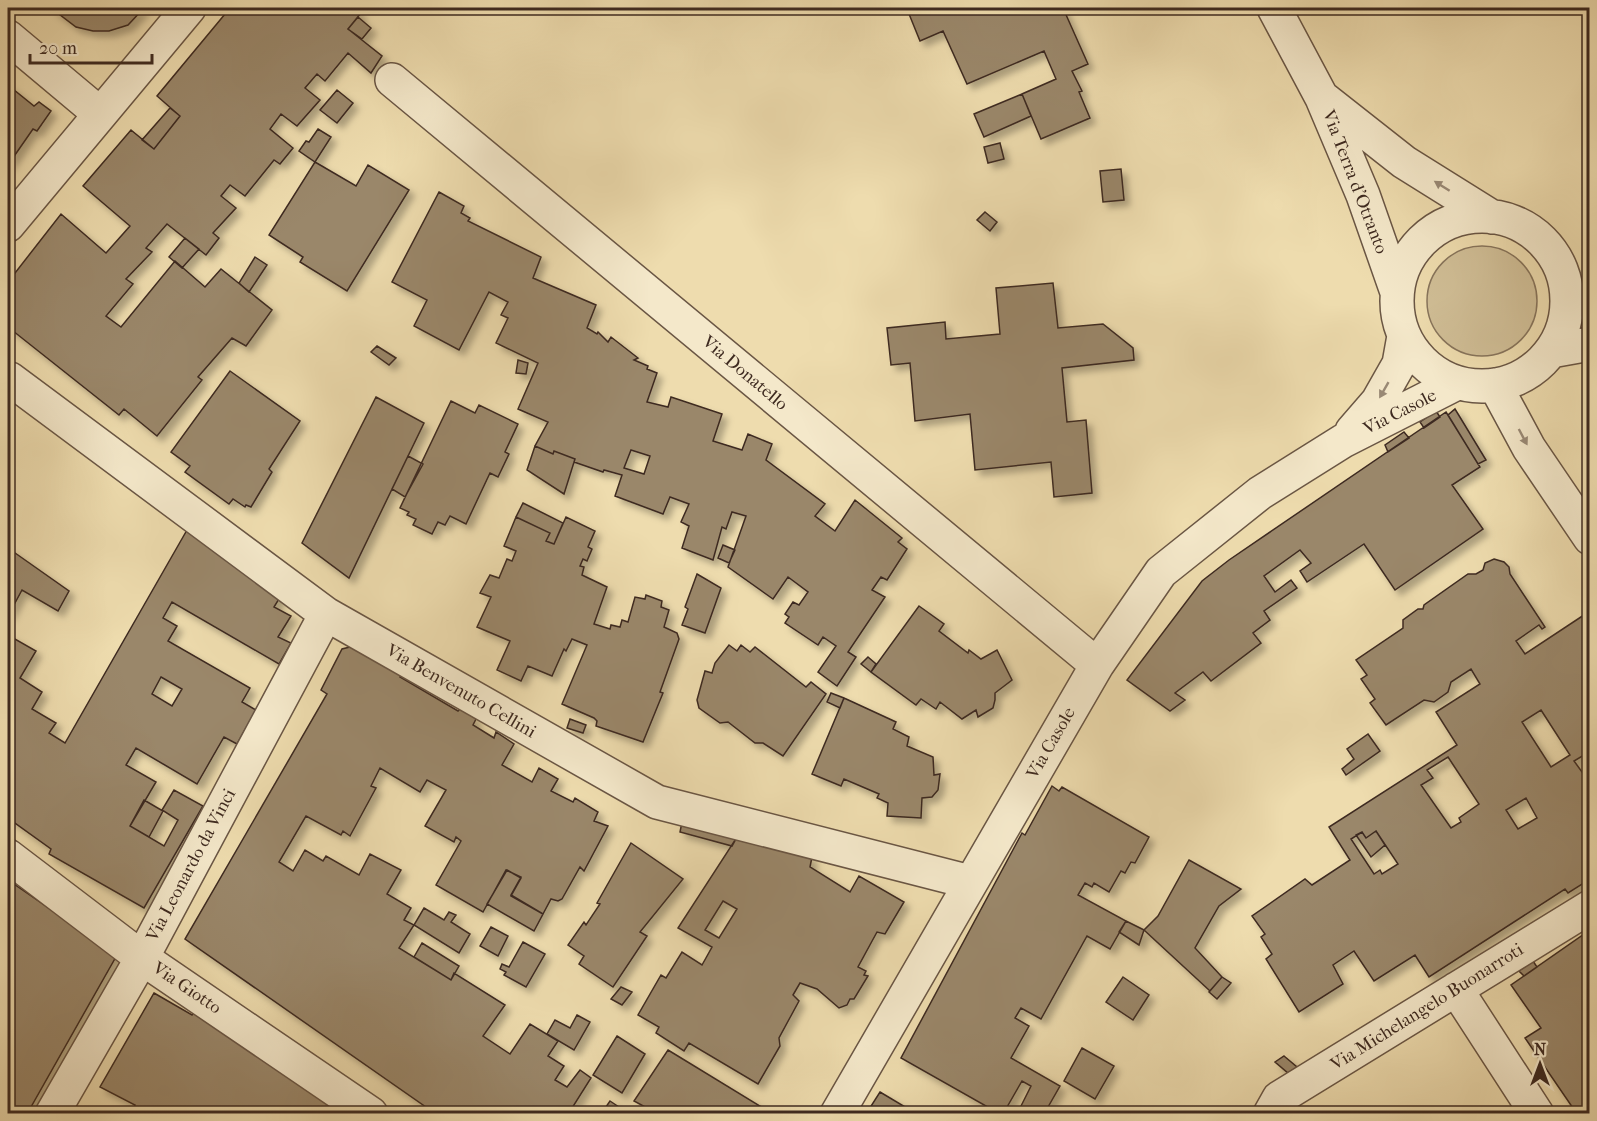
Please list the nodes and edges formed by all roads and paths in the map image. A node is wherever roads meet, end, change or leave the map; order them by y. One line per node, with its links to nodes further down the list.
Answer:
1 (189, 8): 6 (street)
2 (1274, 8): 5 (street)
3 (8, 37): 6 (street)
4 (393, 80): 21 (street, Via Donatello)
5 (1322, 98): 7 (street, Via Terra d'Otranto, one-way to 5); 11 (street, Via Terra d'Otranto)
6 (100, 114): 8 (street)
7 (1492, 217): 9 (street); 11 (street)
8 (8, 225)
9 (1554, 257): 10 (street); 14 (street)
10 (1590, 274)
11 (1397, 292): 12 (street)
12 (1404, 336): 16 (street); 18 (street, Via Casole, one-way to 18)
13 (1590, 344): 14 (street)
14 (1551, 351): 17 (street)
15 (10, 379): 20 (street, Via Benvenuto Cellini)
16 (1457, 383): 17 (street); 18 (street, Via Casole)
17 (1495, 385): 19 (street, one-way to 19)
18 (1343, 441): 21 (street, Via Casole)
19 (1590, 538)
20 (326, 614): 23 (street, Via Benvenuto Cellini); 25 (street, Via Leonardo da Vinci)
21 (1097, 665): 23 (street, Via Casole)
22 (8, 856): 25 (street, Via Giotto)
23 (970, 882): 29 (street, Via Casole)
24 (1590, 907): 26 (street, Via Michelangelo Buonarroti)
25 (142, 958): 27 (street, Via Leonardo da Vinci); 28 (street, Via Giotto)
26 (1456, 989): 30 (street, Via Michelangelo Buonarroti); 31 (street)
27 (52, 1113)
28 (371, 1113)
29 (837, 1113)
30 (1270, 1113)
31 (1537, 1113)

